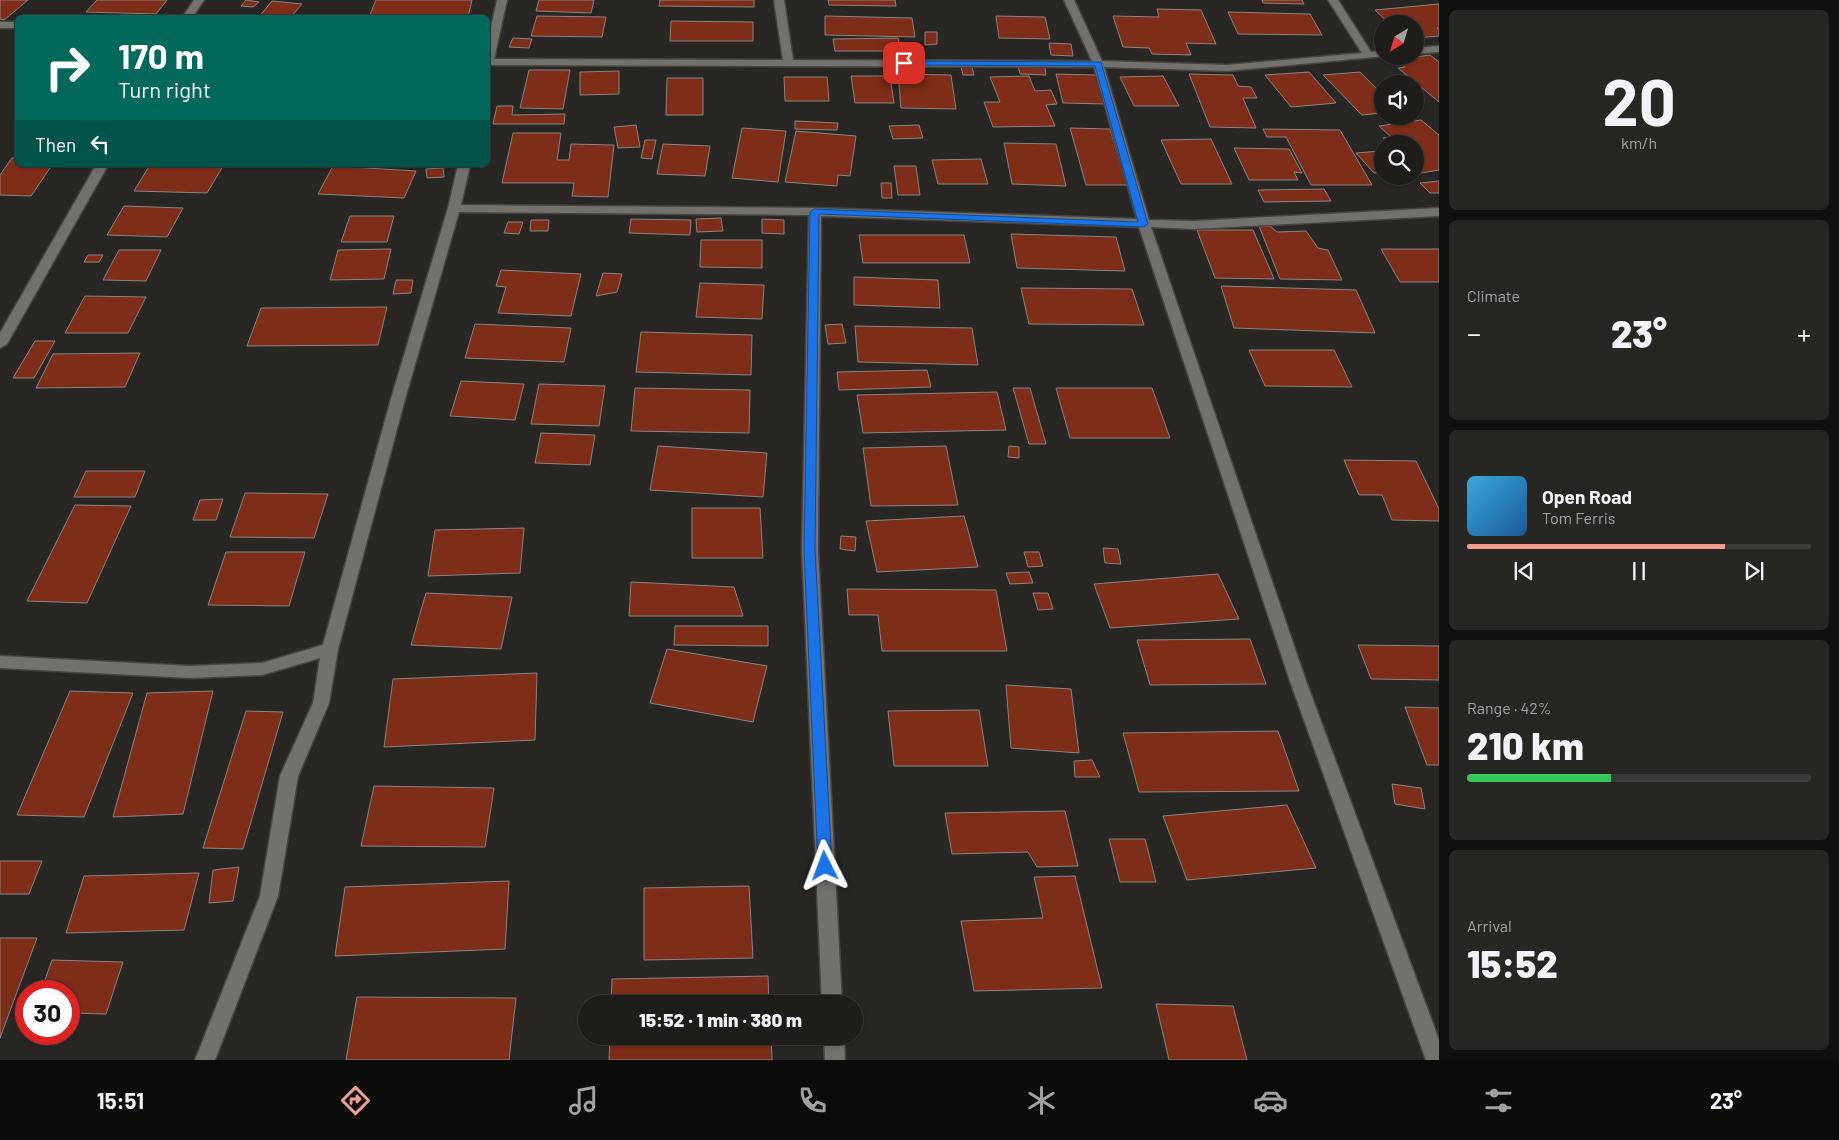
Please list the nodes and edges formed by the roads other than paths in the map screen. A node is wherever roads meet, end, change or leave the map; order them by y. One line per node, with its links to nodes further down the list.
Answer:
1 (199, 0): 6 (street)
2 (502, 0): 11 (street)
3 (779, 0): 15 (street)
4 (1069, 0): 16 (street)
5 (1333, 0): 13 (street)
6 (189, 15)
7 (0, 25): 8 (street)
8 (15, 25)
9 (1439, 49): 10 (street)
10 (1424, 50)
11 (490, 52)
12 (1374, 55): 13 (street)
13 (1369, 56): 16 (street)
14 (490, 61): 15 (street)
15 (788, 62): 16 (street)
16 (1098, 64): 22 (street)
17 (101, 167): 23 (street)
18 (464, 167): 19 (street)
19 (454, 208): 20 (street); 24 (street)
20 (814, 212): 22 (street); 26 (street)
21 (1439, 212): 22 (street)
22 (1144, 224): 30 (street)
23 (0, 344)
24 (330, 649): 25 (street); 28 (street)
25 (0, 662)
26 (832, 995)
27 (834, 1045): 29 (street)
28 (205, 1060)
29 (835, 1060)
30 (1436, 1060)

